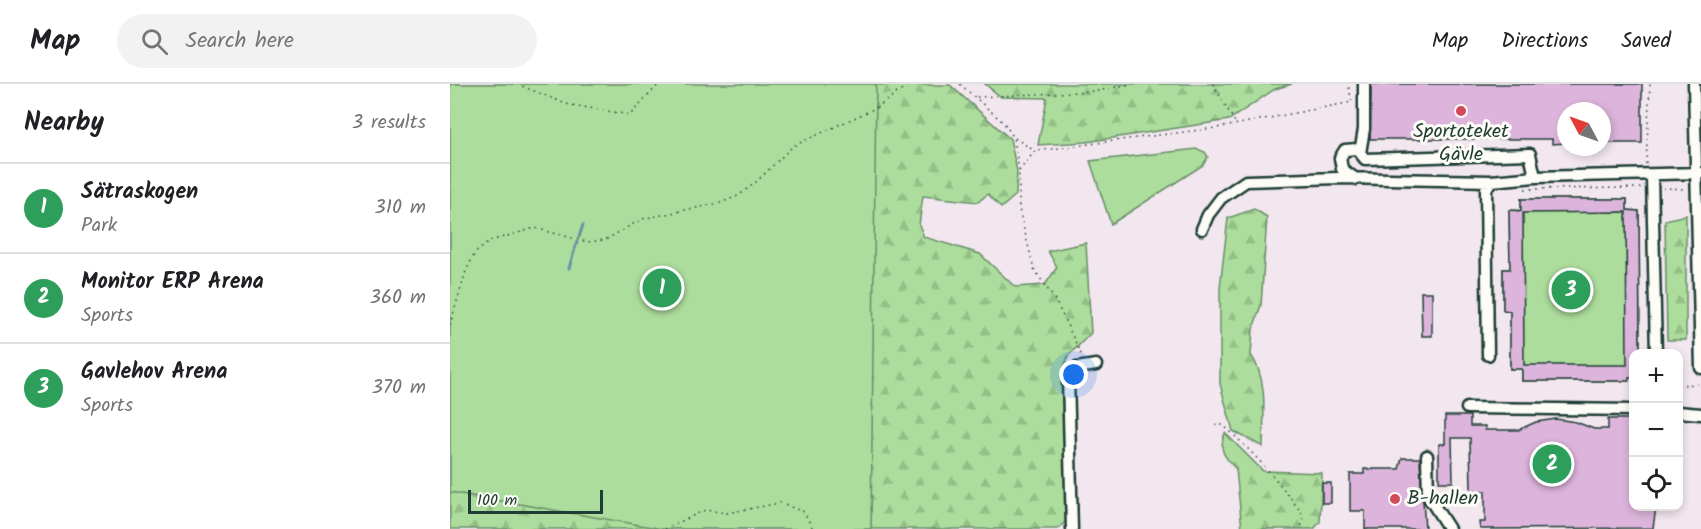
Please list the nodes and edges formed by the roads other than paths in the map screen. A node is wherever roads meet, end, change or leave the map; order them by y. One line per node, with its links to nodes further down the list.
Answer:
1 (1364, 84): 3 (street)
2 (1694, 84): 4 (street)
3 (1363, 156): 6 (street); 7 (street); 8 (street)
4 (1698, 173): 5 (street); 14 (street)
5 (1649, 176): 6 (street); 11 (street)
6 (1535, 177): 9 (street)
7 (1356, 179): 8 (street); 10 (street)
8 (1381, 179): 9 (street)
9 (1491, 182): 12 (street)
10 (1202, 230)
11 (1656, 349)
12 (1488, 355)
13 (1091, 365): 20 (street)
14 (1701, 368)
15 (1467, 408): 16 (street)
16 (1629, 410)
17 (1683, 412): 18 (street)
18 (1701, 414)
19 (1427, 456): 21 (street)
20 (1072, 529)
21 (1449, 529)

